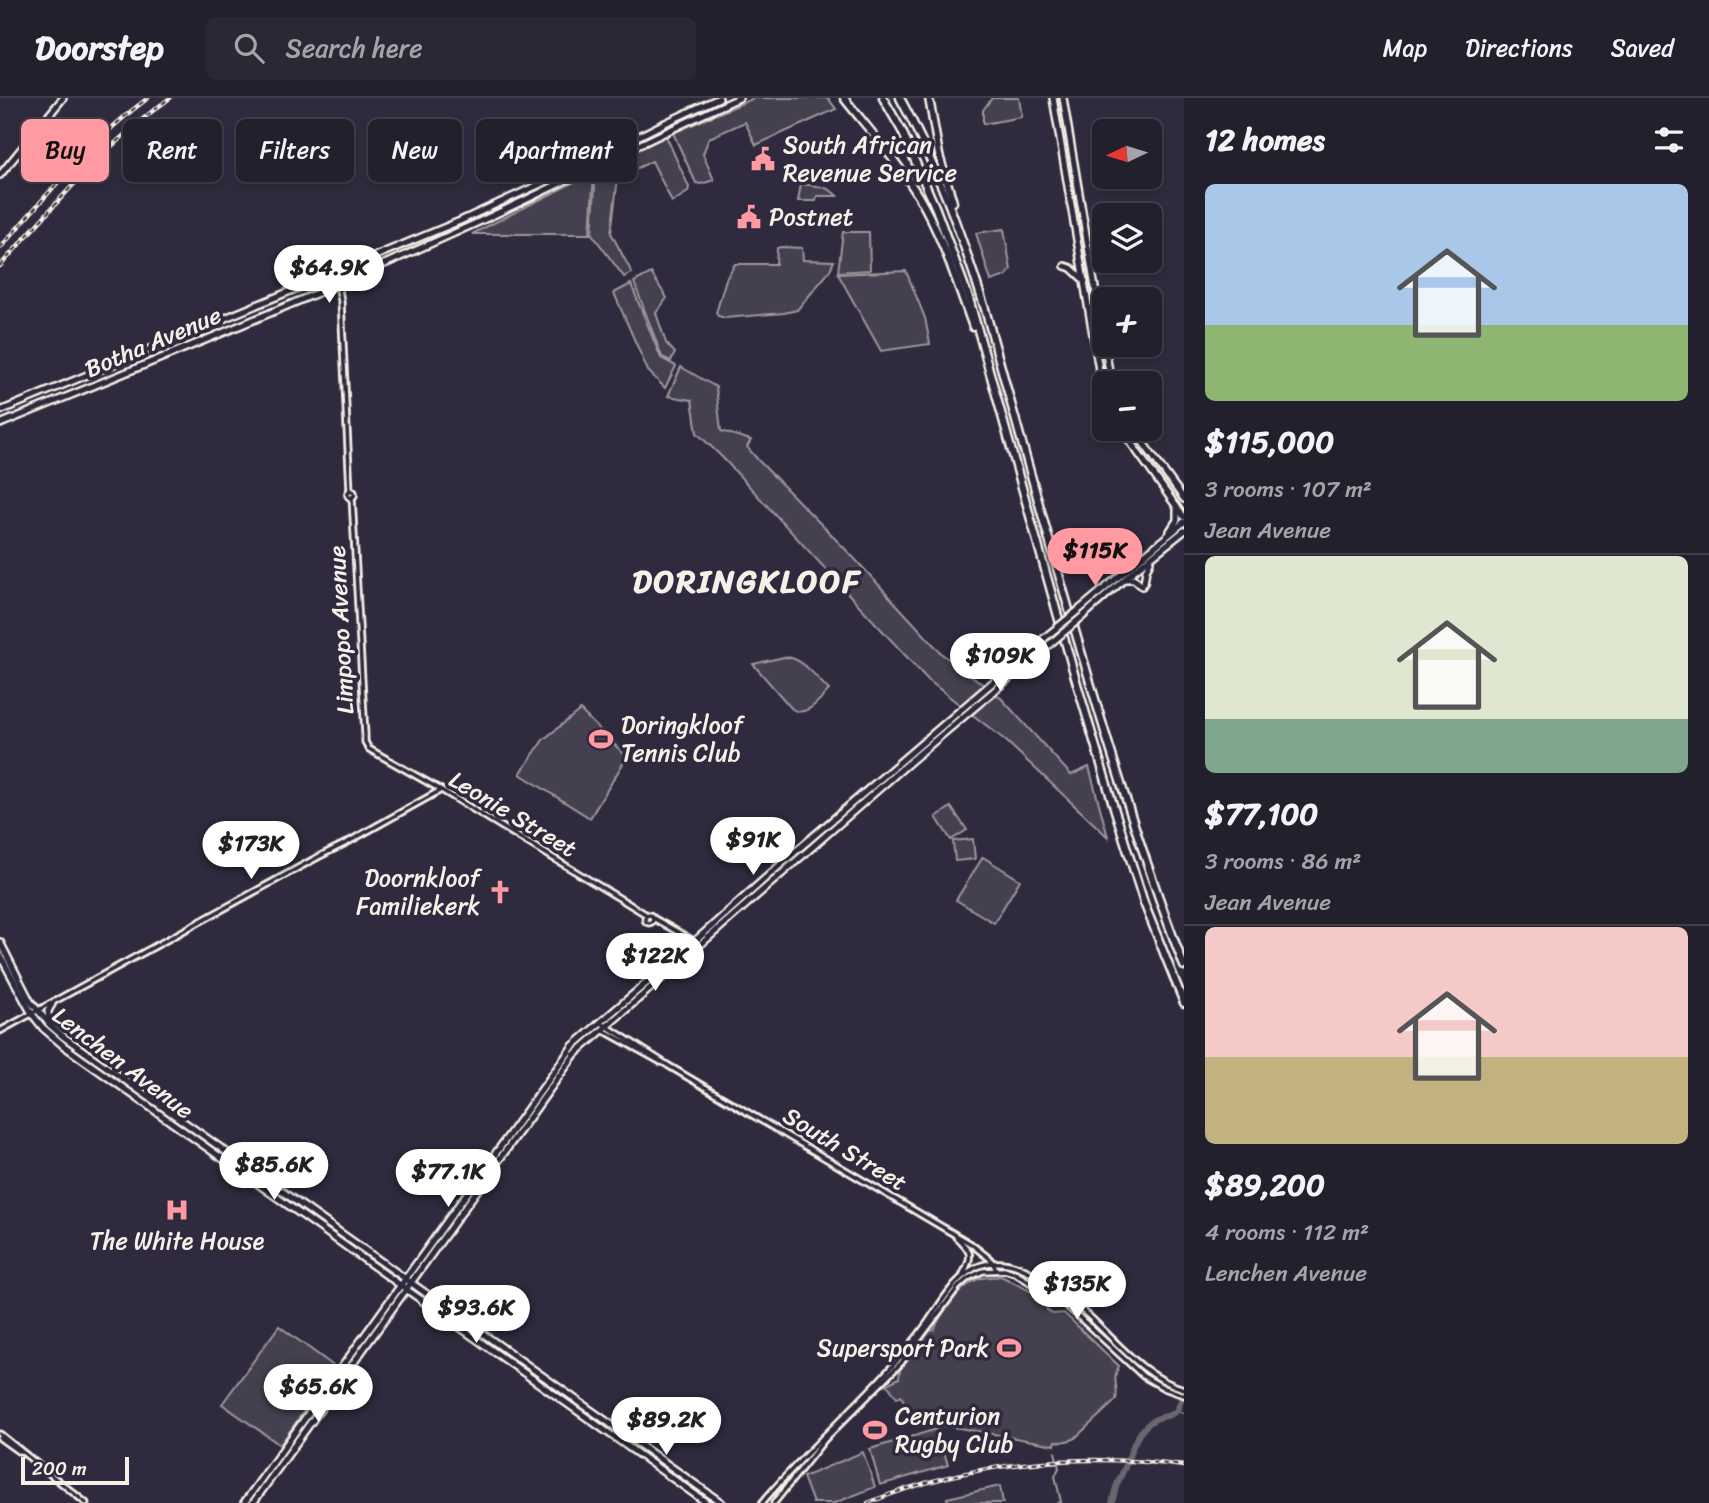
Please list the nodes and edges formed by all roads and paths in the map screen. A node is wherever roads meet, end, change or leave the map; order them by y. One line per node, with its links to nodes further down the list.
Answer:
1 (63, 98): 10 (main road)
2 (719, 98): 12 (main road, Botha Avenue)
3 (739, 98): 15 (main road, Botha Avenue)
4 (844, 98): 16 (highway)
5 (883, 98): 16 (highway)
6 (900, 98): 13 (highway)
7 (929, 98): 13 (highway)
8 (1054, 98): 14 (main road)
9 (1063, 98): 18 (main road)
10 (0, 175)
11 (1065, 267): 14 (main road)
12 (335, 271): 15 (street); 19 (main road, Botha Avenue)
13 (974, 275): 47 (highway)
14 (1085, 281): 17 (main road)
15 (339, 283): 20 (main road, Botha Avenue); 32 (street, Limpopo Avenue)
16 (988, 369): 48 (highway)
17 (1100, 371)
18 (1109, 371)
19 (0, 411)
20 (0, 424)
21 (1130, 441): 24 (main road)
22 (1142, 441): 23 (main road)
23 (1184, 499)
24 (1177, 507): 25 (main road); 27 (main road)
25 (1184, 520): 27 (main road)
26 (1182, 534): 28 (main road)
27 (1158, 544): 31 (main road, bridge)
28 (1157, 554): 29 (main road); 29 (main road)
29 (1124, 580): 30 (main road, bridge)
30 (962, 718): 31 (main road); 33 (main road)
31 (935, 731): 36 (main road)
32 (370, 751): 34 (street, Leonie Street)
33 (891, 779): 36 (main road); 38 (main road)
34 (430, 784): 35 (street, Leonie Street); 37 (street)
35 (441, 790): 37 (street); 40 (street, Leonie Street)
36 (864, 792): 39 (main road)
37 (431, 797): 49 (street)
38 (763, 890): 39 (main road); 45 (main road)
39 (738, 903): 45 (main road)
40 (646, 917): 41 (street); 42 (street)
41 (653, 918): 42 (street); 43 (street)
42 (650, 923): 43 (street)
43 (662, 924): 45 (street)
44 (0, 943): 50 (main road)
45 (697, 944): 52 (main road)
46 (0, 955): 50 (main road)
47 (1184, 967)
48 (1184, 1003)
49 (52, 1004): 50 (street); 51 (main road)
50 (35, 1013): 51 (main road, Lenchen Avenue); 53 (street); 61 (main road, Lenchen Avenue)
51 (50, 1025): 61 (main road, Lenchen Avenue)
52 (601, 1026): 54 (main road); 55 (street, South Street)
53 (0, 1031)
54 (550, 1082): 56 (main road); 57 (main road)
55 (951, 1232): 58 (street, South Street); 60 (street)
56 (445, 1235): 57 (main road); 61 (main road)
57 (429, 1247): 61 (main road)
58 (993, 1262): 59 (street, South Street); 60 (street); 64 (street)
59 (996, 1269): 64 (street); 74 (street)
60 (960, 1279): 73 (street)
61 (406, 1284): 62 (main road); 63 (main road); 71 (main road, Lenchen Avenue); 72 (main road, Lenchen Avenue)
62 (374, 1333): 63 (main road); 70 (main road)
63 (362, 1339): 69 (main road)
64 (1169, 1387): 65 (street); 66 (street)
65 (1184, 1389)
66 (1184, 1395)
67 (0, 1436): 68 (street)
68 (84, 1503)
69 (244, 1503)
70 (253, 1503)
71 (707, 1503)
72 (722, 1503)
73 (762, 1503)
74 (774, 1503)

